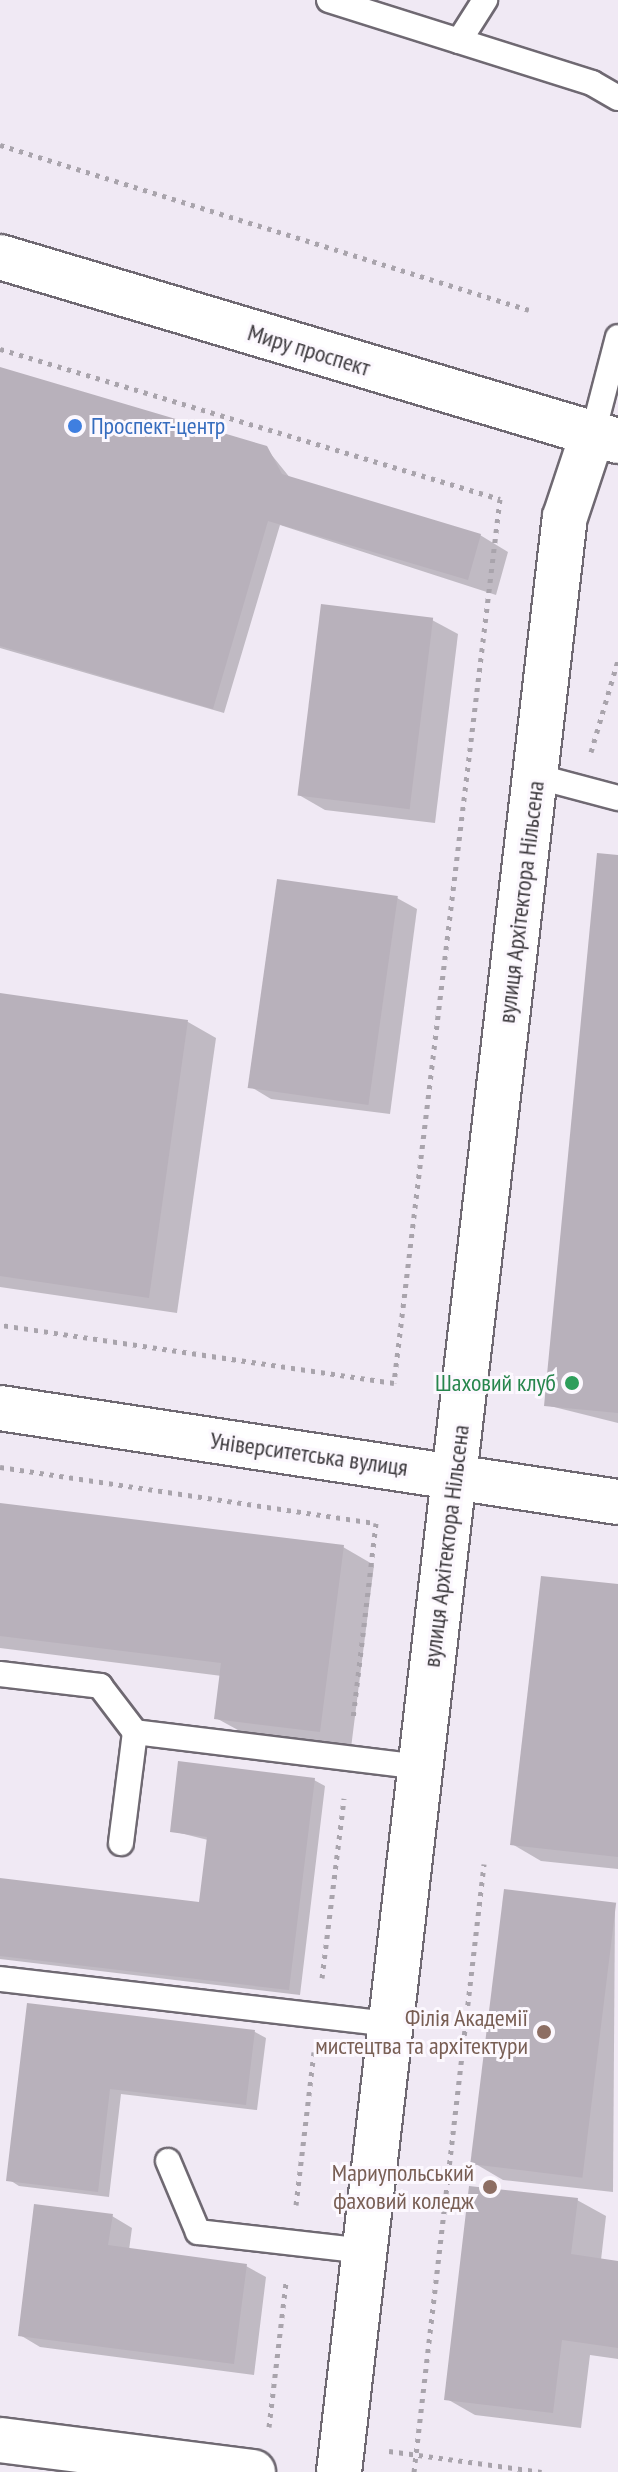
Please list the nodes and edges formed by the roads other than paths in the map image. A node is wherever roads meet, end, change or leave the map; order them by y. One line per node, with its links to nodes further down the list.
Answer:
1 (329, 0): 3 (lane)
2 (485, 0): 3 (lane)
3 (459, 41): 4 (lane)
4 (618, 98)
5 (0, 257): 7 (street, Миру проспект)
6 (618, 337): 7 (lane)
7 (606, 437): 8 (street, вулиця Архітектора Нільсена)
8 (535, 776): 9 (lane); 11 (street, вулиця Архітектора Нільсена)
9 (618, 798)
10 (0, 1408): 11 (street, Університетська вулиця)
11 (454, 1475): 12 (street, Університетська вулиця); 15 (street, вулиця Архітектора Нільсена)
12 (618, 1502)
13 (0, 1674): 14 (lane)
14 (135, 1732): 15 (lane); 16 (lane)
15 (420, 1767): 18 (street, вулиця Архітектора Нільсена)
16 (121, 1843)
17 (0, 1979): 18 (lane)
18 (391, 2024): 20 (street, вулиця Архітектора Нільсена)
19 (168, 2161): 20 (lane)
20 (364, 2251): 23 (street, вулиця Архітектора Нільсена)
21 (0, 2440): 22 (street)
22 (253, 2472)
23 (339, 2472)

